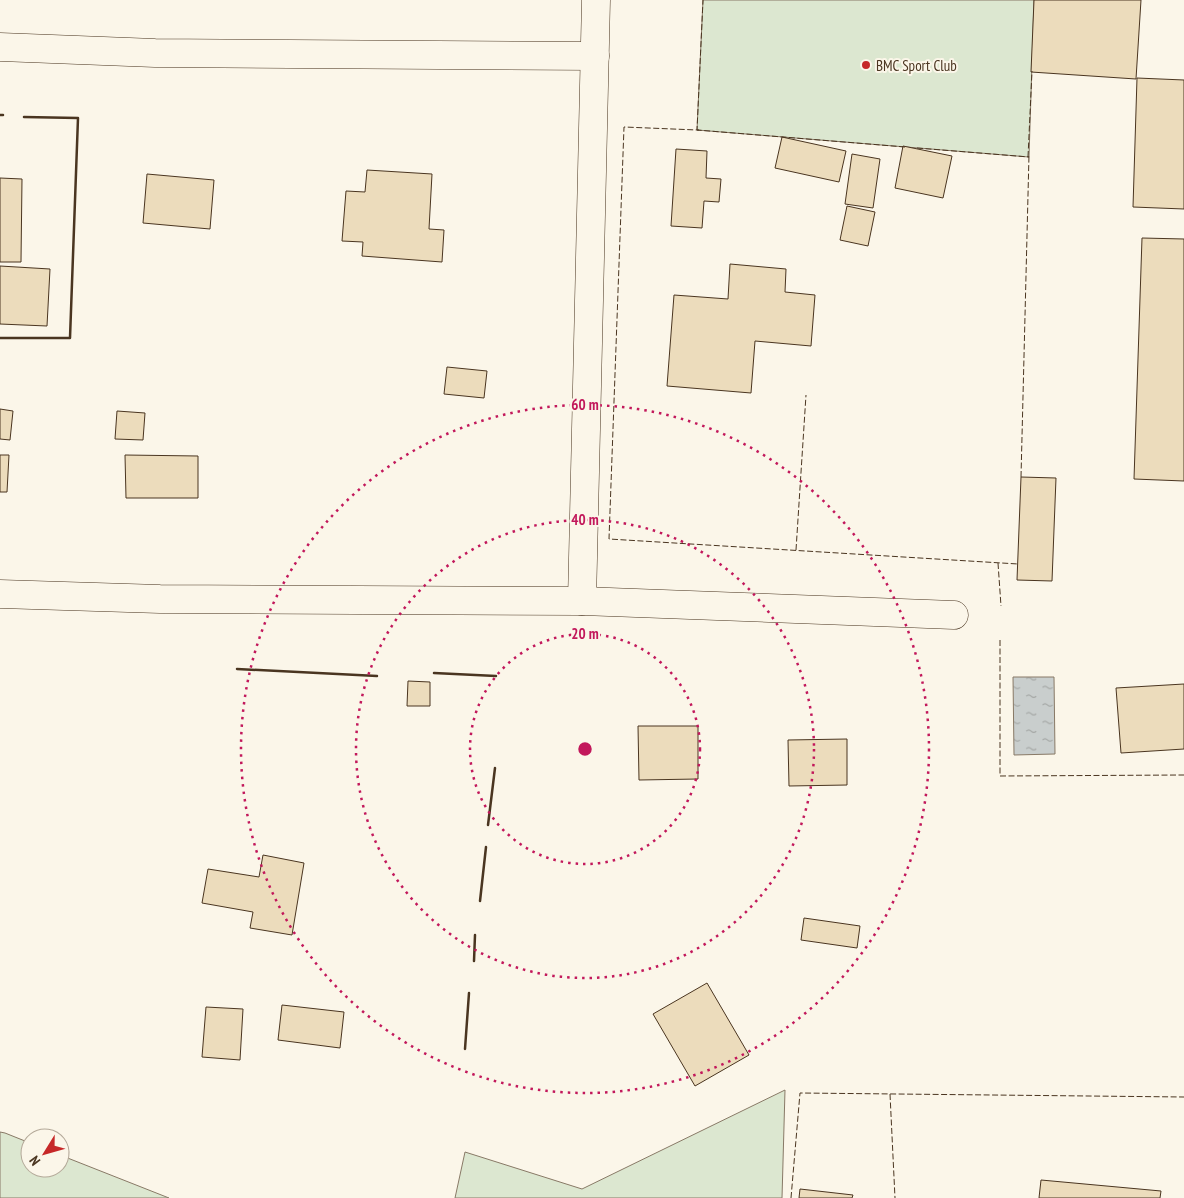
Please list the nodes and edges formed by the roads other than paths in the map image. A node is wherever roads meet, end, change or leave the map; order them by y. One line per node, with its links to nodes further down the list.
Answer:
1 (596, 0): 3 (street)
2 (0, 47): 3 (street)
3 (595, 56): 5 (street)
4 (0, 594): 5 (street)
5 (582, 601): 6 (street)
6 (954, 615)

